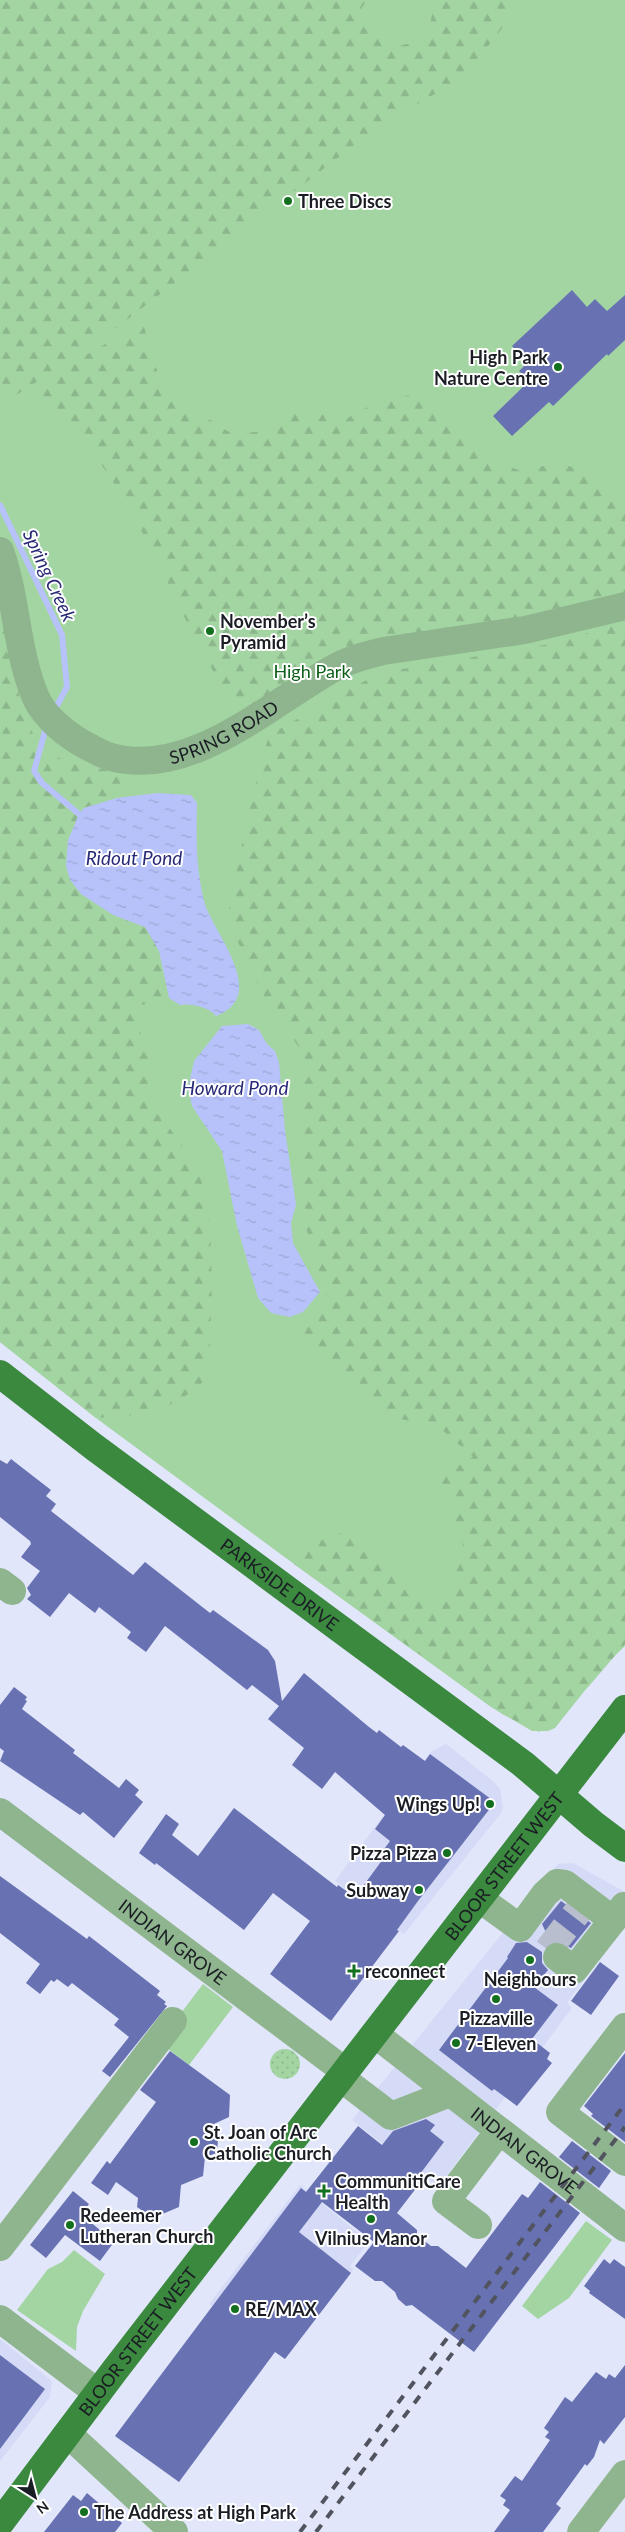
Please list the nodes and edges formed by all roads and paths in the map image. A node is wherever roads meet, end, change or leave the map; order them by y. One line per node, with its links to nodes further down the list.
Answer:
1 (0, 551): 2 (street, SPRING ROAD)
2 (625, 606)
3 (0, 1374): 5 (main road, PARKSIDE DRIVE)
4 (625, 1709): 5 (main road, BLOOR STREET WEST)
5 (560, 1795): 7 (main road, PARKSIDE DRIVE); 8 (main road, BLOOR STREET WEST)
6 (2, 1818): 14 (street, INDIAN GROVE)
7 (625, 1848)
8 (480, 1899): 9 (street); 13 (main road, BLOOR STREET WEST)
9 (619, 1913): 10 (street)
10 (558, 1957)
11 (173, 2021): 20 (street)
12 (625, 2027): 17 (street)
13 (376, 2035): 14 (main road, BLOOR STREET WEST); 15 (street, INDIAN GROVE)
14 (344, 2075): 15 (street, INDIAN GROVE); 22 (main road, BLOOR STREET WEST)
15 (450, 2094): 16 (street, INDIAN GROVE)
16 (498, 2131): 18 (street); 19 (street, INDIAN GROVE)
17 (625, 2162)
18 (478, 2225)
19 (625, 2228)
20 (0, 2247)
21 (0, 2319): 22 (street)
22 (98, 2392): 23 (main road, BLOOR STREET WEST)
23 (68, 2434): 25 (main road, BLOOR STREET WEST); 26 (street)
24 (625, 2474): 27 (street)
25 (0, 2523)
26 (174, 2532)
27 (581, 2532)

